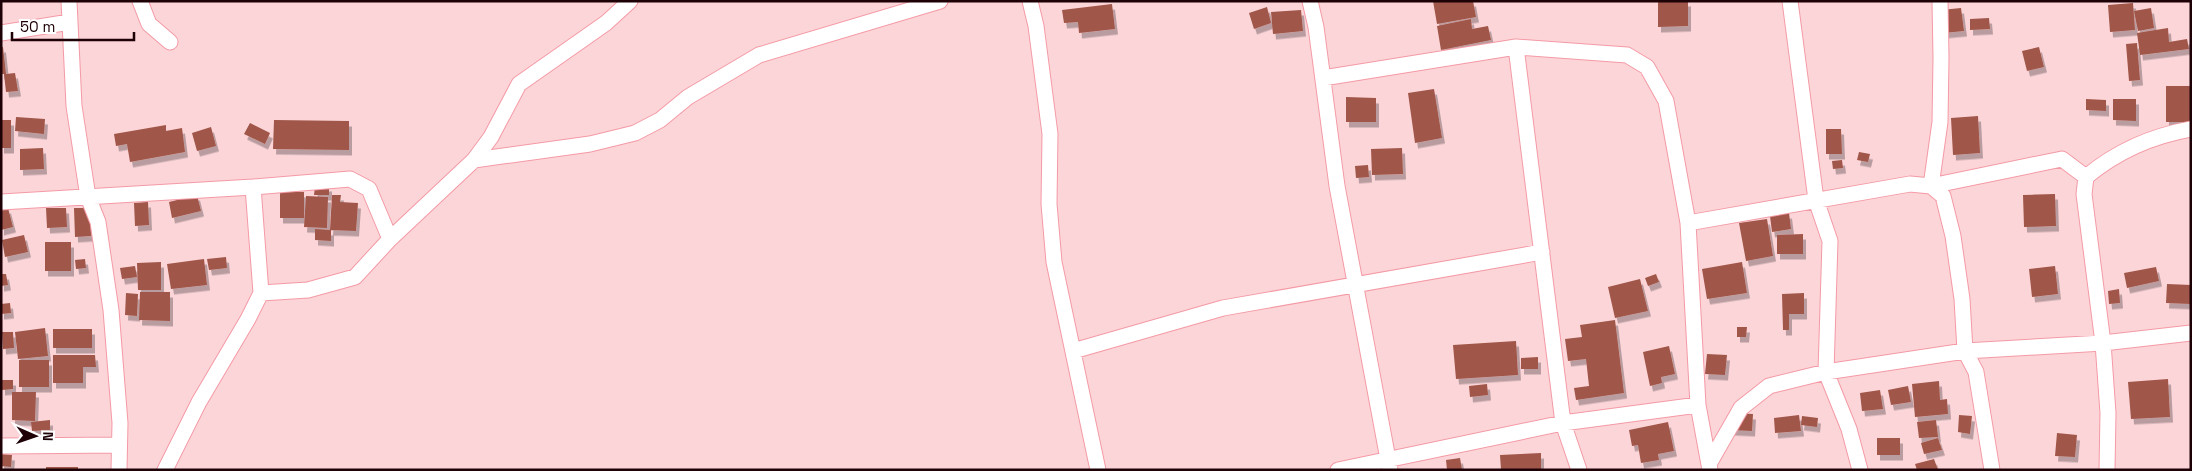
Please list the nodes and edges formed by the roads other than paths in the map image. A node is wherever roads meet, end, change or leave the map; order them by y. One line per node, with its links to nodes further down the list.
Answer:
1 (69, 1): 9 (street)
2 (140, 1): 11 (street)
3 (630, 1): 15 (street)
4 (940, 1): 15 (street)
5 (1030, 1): 29 (street)
6 (1310, 1): 13 (street)
7 (1790, 1): 20 (street)
8 (1940, 1): 17 (street)
9 (70, 22): 10 (street); 19 (street)
10 (1, 33)
11 (170, 42)
12 (1516, 47): 13 (street); 22 (street); 24 (street)
13 (1323, 78): 25 (street)
14 (2191, 129): 16 (street)
15 (474, 160): 23 (street)
16 (2086, 177): 17 (street); 28 (street)
17 (1931, 186): 20 (street); 30 (street)
18 (253, 187): 19 (street); 23 (street); 26 (street)
19 (88, 197): 21 (street); 34 (street)
20 (1816, 200): 22 (street); 31 (street)
21 (1, 202)
22 (1688, 223): 32 (street)
23 (390, 239): 26 (street)
24 (1542, 252): 25 (street); 33 (street)
25 (1356, 284): 29 (street); 36 (street)
26 (261, 292): 39 (street)
27 (2191, 333): 28 (street)
28 (2103, 343): 30 (street); 45 (street)
29 (1073, 351): 40 (street)
30 (1966, 351): 31 (street); 44 (street)
31 (1826, 372): 37 (street); 43 (street)
32 (1698, 405): 33 (street); 37 (street)
33 (1562, 423): 36 (street); 42 (street)
34 (119, 444): 35 (street); 38 (street)
35 (1, 446)
36 (1389, 464): 41 (street)
37 (1710, 467)
38 (119, 470)
39 (165, 470)
40 (1098, 470)
41 (1338, 470)
42 (1579, 470)
43 (1860, 470)
44 (1992, 470)
45 (2107, 470)

